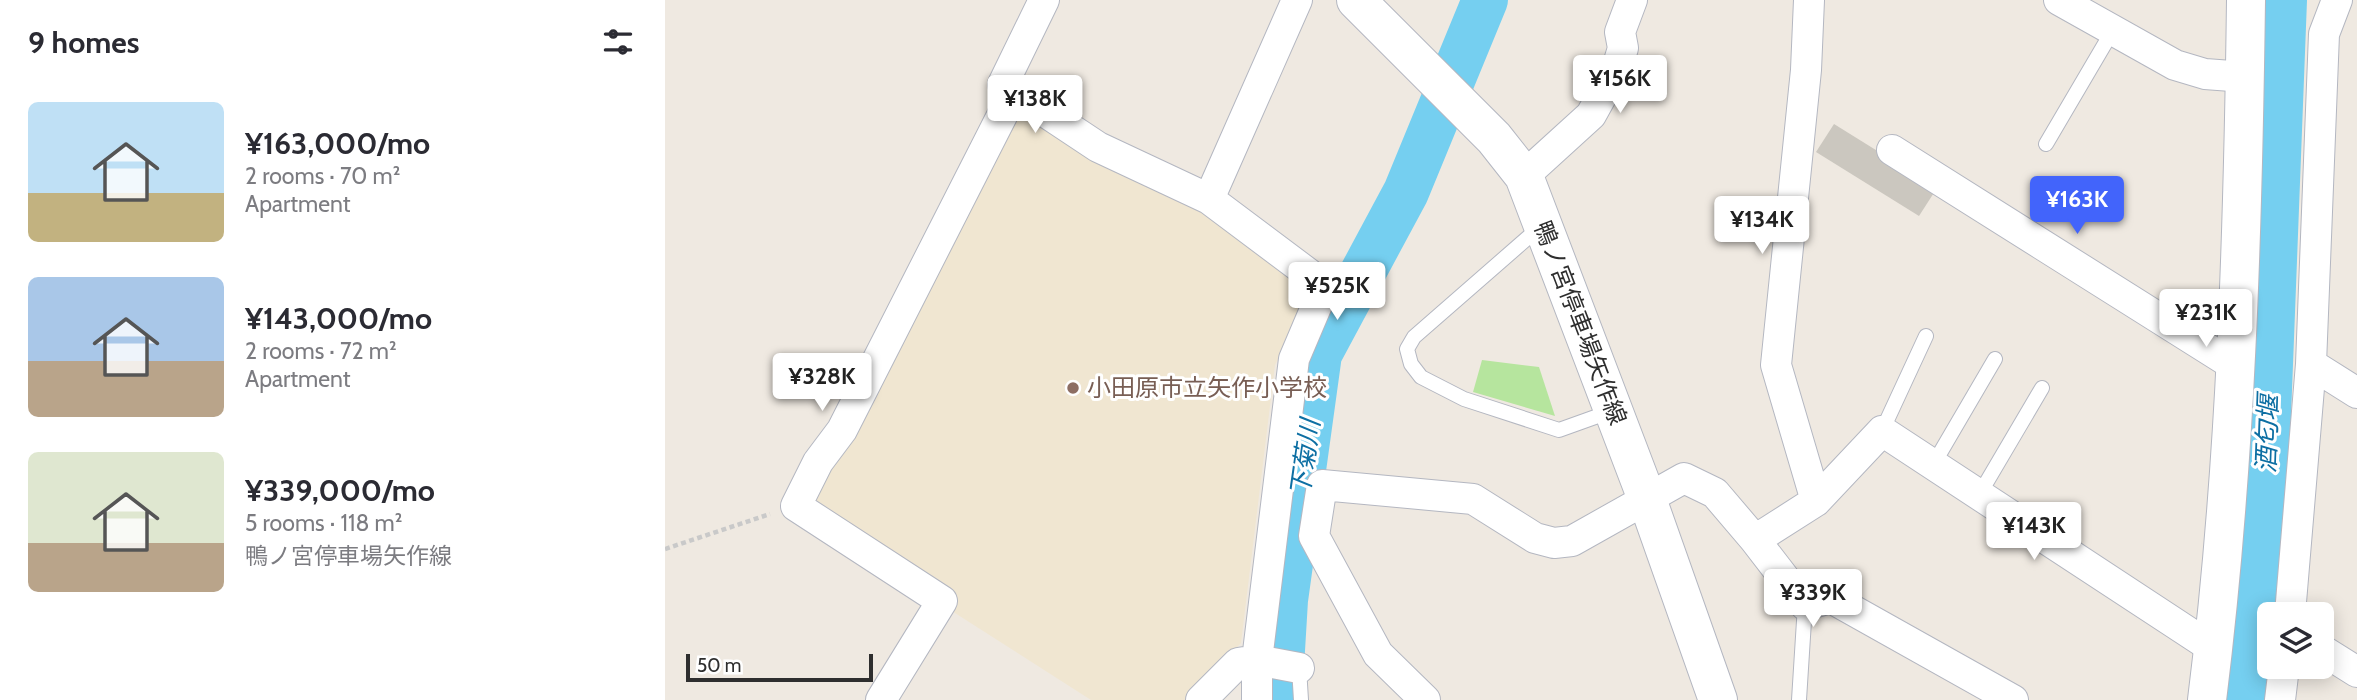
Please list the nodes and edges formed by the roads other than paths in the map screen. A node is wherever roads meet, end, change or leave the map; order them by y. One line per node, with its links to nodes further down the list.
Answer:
1 (1044, 0): 11 (street)
2 (1297, 0): 15 (street)
3 (1356, 0): 14 (main road, 鴨ノ宮停車場矢作線)
4 (1632, 0): 14 (street)
5 (1809, 0): 28 (street)
6 (2060, 0): 9 (street)
7 (2246, 0): 10 (main road)
8 (2337, 0): 19 (street)
9 (2113, 30): 10 (street); 12 (lane)
10 (2245, 77): 20 (main road)
11 (1014, 92): 15 (street); 38 (street)
12 (2046, 145)
13 (1892, 150): 20 (street)
14 (1524, 176): 16 (main road, 鴨ノ宮停車場矢作線)
15 (1209, 199): 34 (street)
16 (1543, 224): 23 (main road, 鴨ノ宮停車場矢作線); 23 (lane)
17 (1926, 336): 24 (lane)
18 (1995, 359): 25 (lane)
19 (2311, 364): 22 (street); 30 (street)
20 (2235, 366): 32 (main road)
21 (2042, 388): 26 (lane)
22 (2357, 393)
23 (1613, 411): 27 (main road, 鴨ノ宮停車場矢作線)
24 (1882, 431): 25 (street); 28 (street)
25 (1933, 464): 26 (street)
26 (1979, 495): 32 (street)
27 (1647, 499): 29 (street); 42 (street); 43 (main road, 鴨ノ宮停車場矢作線)
28 (1816, 501): 29 (street)
29 (1755, 540): 31 (street)
30 (2291, 602)
31 (1805, 605): 37 (street); 44 (lane)
32 (2214, 649): 45 (main road)
33 (2334, 658): 35 (street)
34 (1276, 664): 39 (street); 40 (street); 41 (lane)
35 (2357, 672)
36 (2283, 679): 46 (street)
37 (2010, 699)
38 (881, 700)
39 (1201, 700)
40 (1257, 700)
41 (1301, 700)
42 (1425, 700)
43 (1718, 700)
44 (1799, 700)
45 (2207, 700)
46 (2280, 700)

